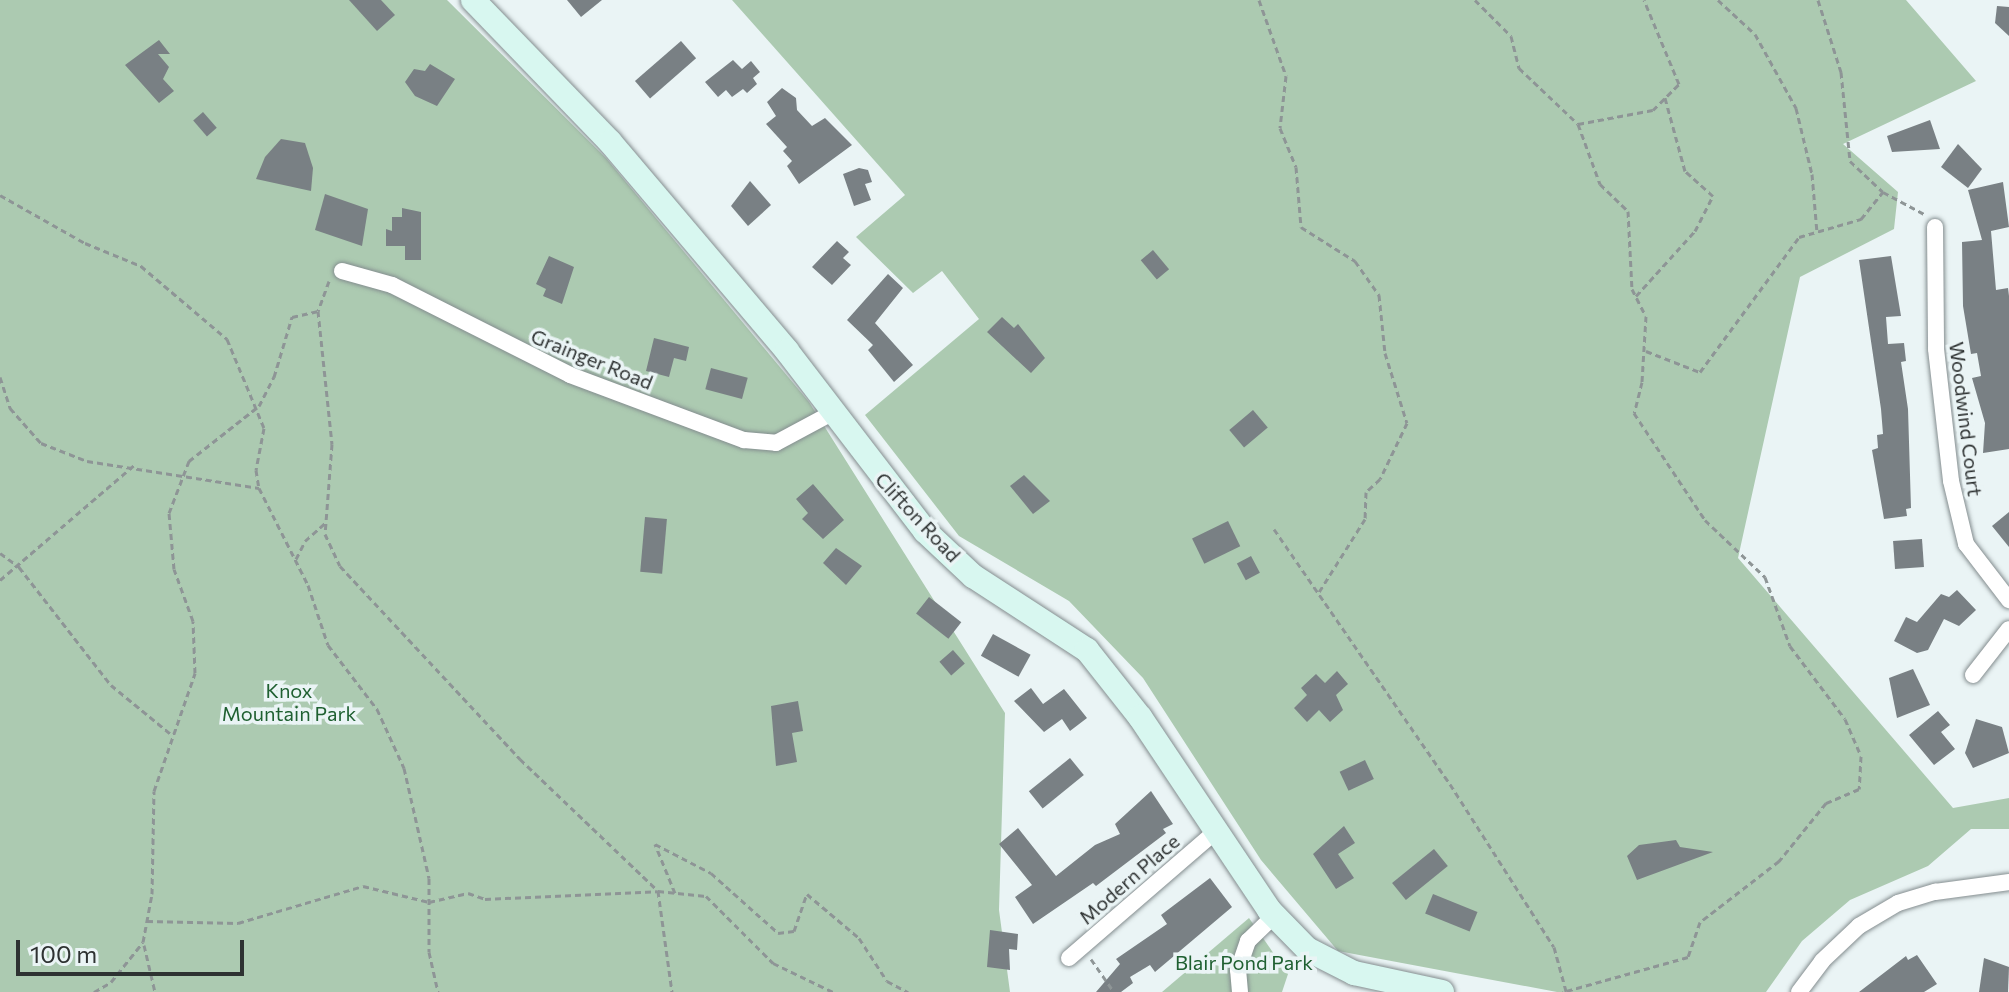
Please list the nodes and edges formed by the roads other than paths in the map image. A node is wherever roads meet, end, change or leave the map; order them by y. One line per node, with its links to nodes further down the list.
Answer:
1 (473, 0): 4 (main road, Clifton Road)
2 (1935, 227): 5 (street, Woodwind Court)
3 (342, 271): 4 (street, Grainger Road)
4 (832, 413): 8 (main road, Clifton Road)
5 (2009, 600)
6 (2009, 629): 7 (street)
7 (1973, 675)
8 (1216, 831): 10 (main road, Clifton Road); 11 (street, Modern Place)
9 (2009, 882): 14 (street)
10 (1274, 916): 12 (street); 13 (main road, Clifton Road)
11 (1076, 952)
12 (1240, 992)
13 (1442, 992)
14 (1799, 992)

